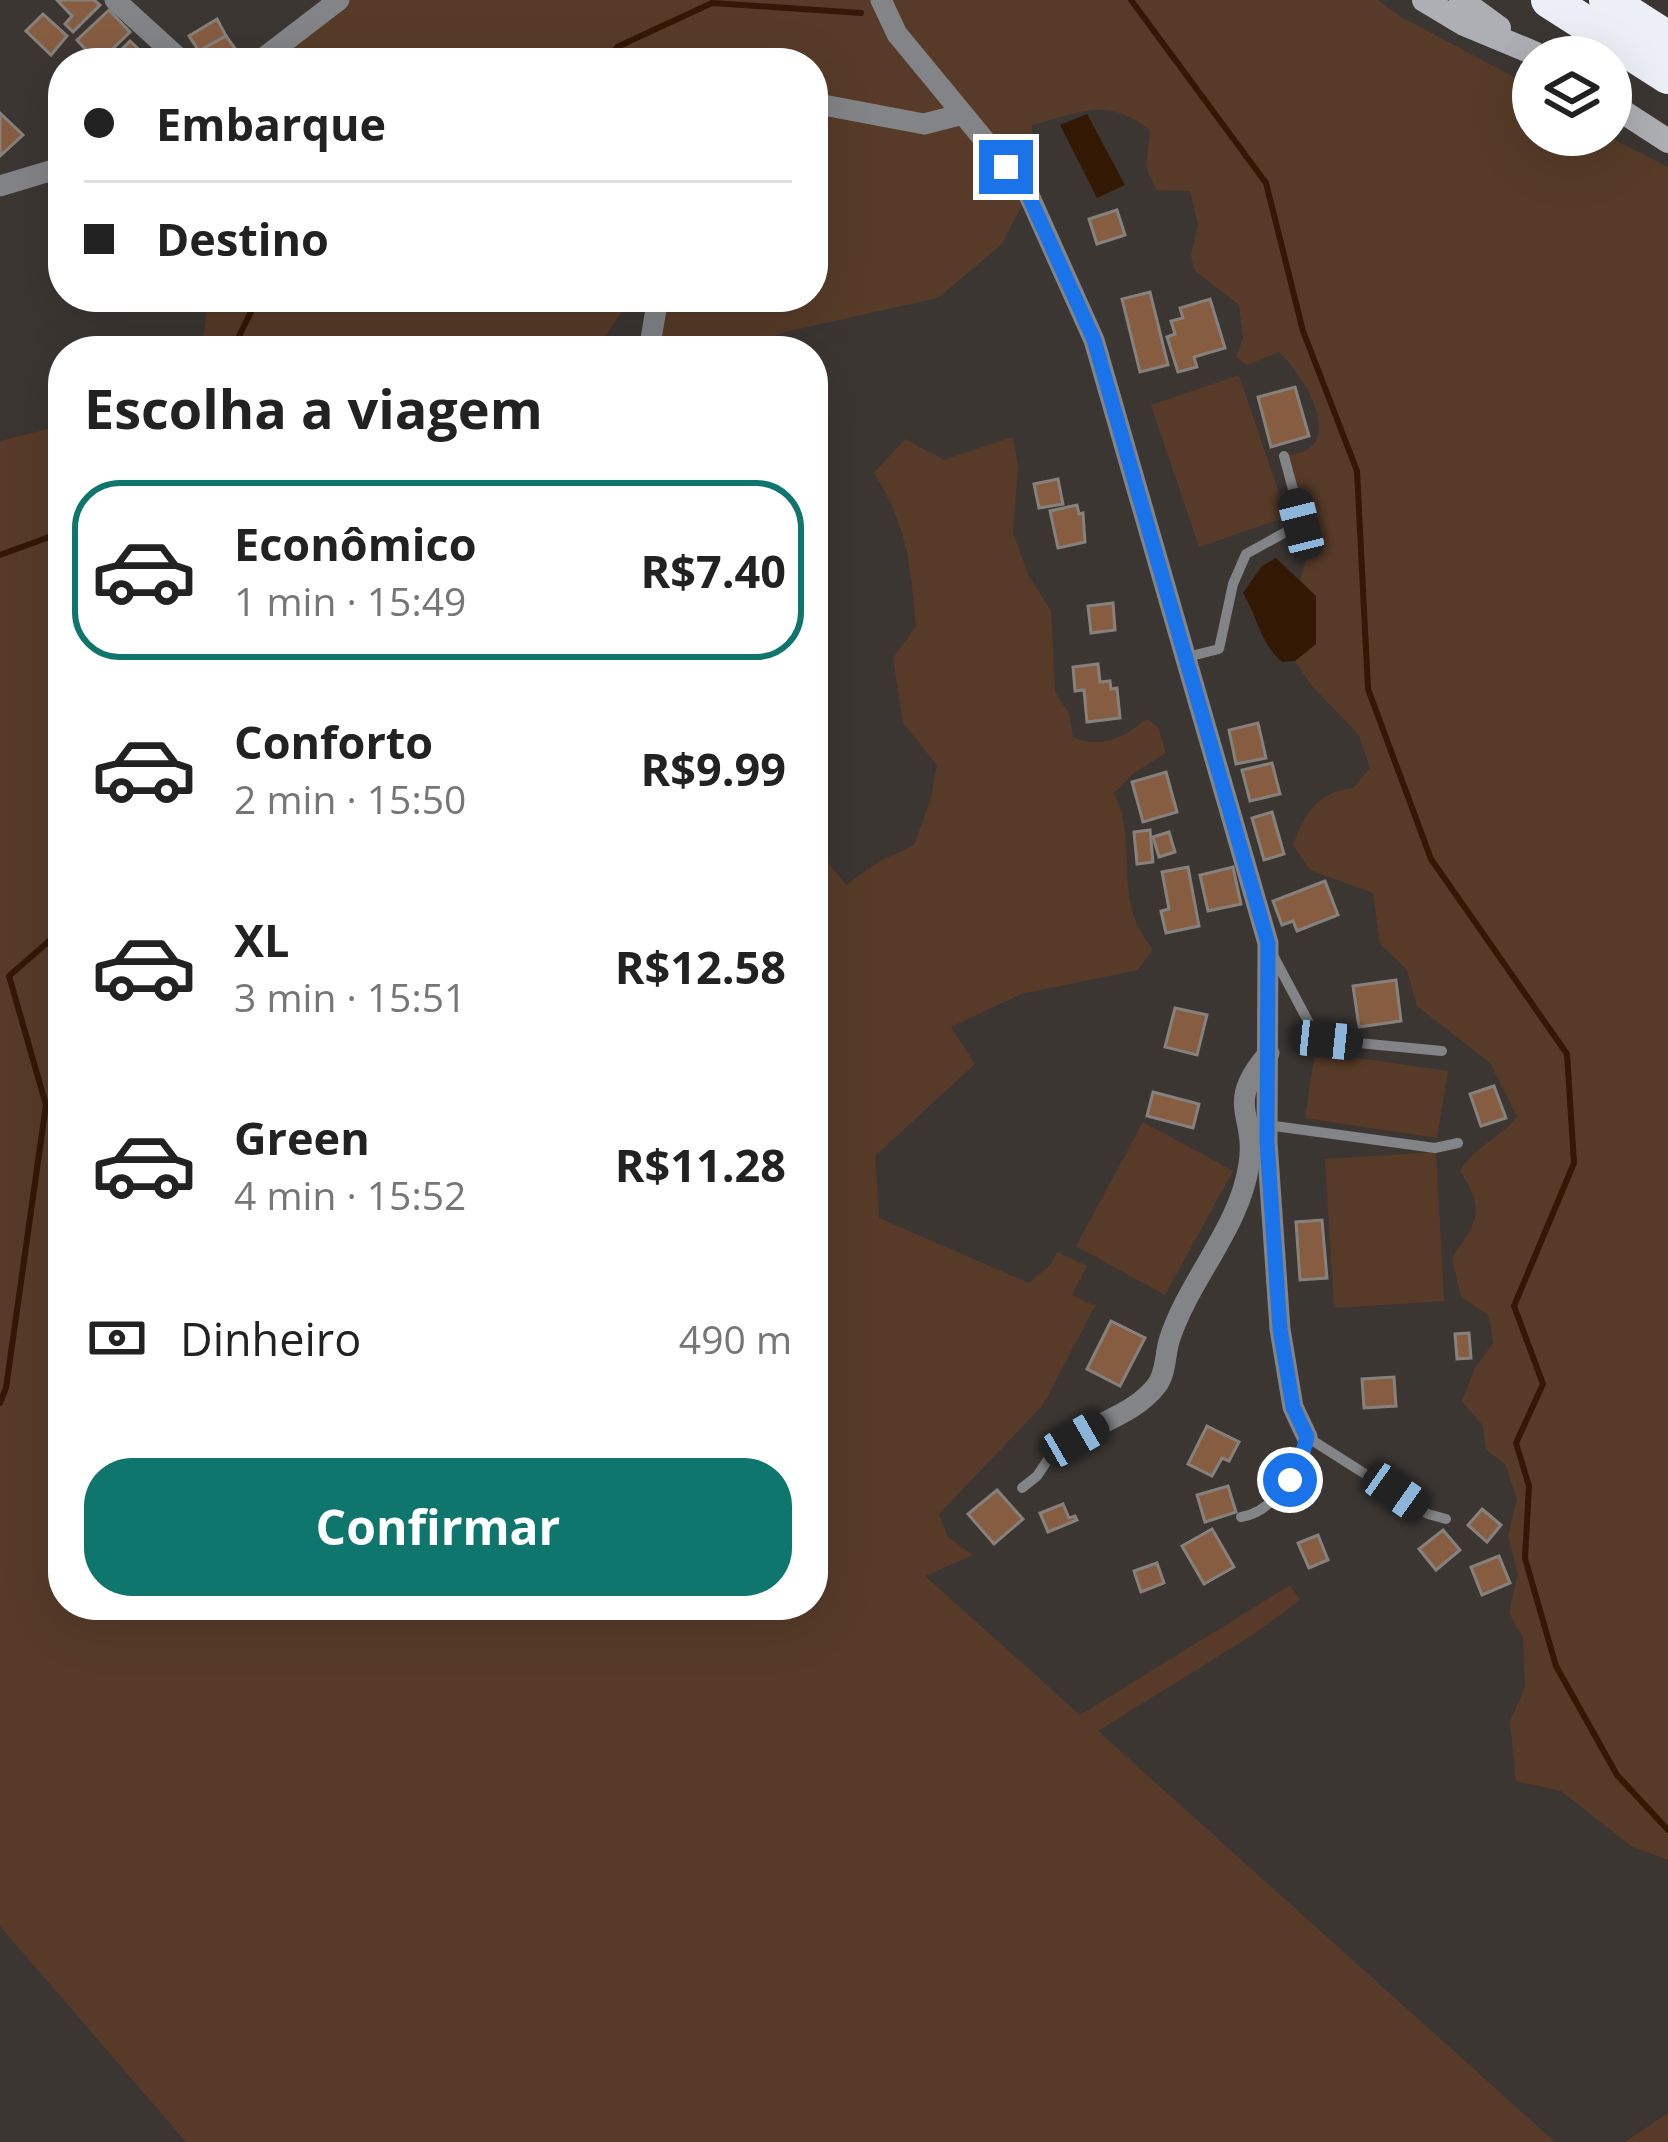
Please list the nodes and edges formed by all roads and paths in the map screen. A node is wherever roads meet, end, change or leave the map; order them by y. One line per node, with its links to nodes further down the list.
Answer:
1 (115, 0): 11 (street)
2 (339, 0): 12 (street)
3 (881, 0): 15 (street)
4 (1424, 0): 10 (main road)
5 (1461, 0): 8 (main road)
6 (1550, 0): 13 (highway)
7 (1607, 0): 9 (highway)
8 (1512, 37)
9 (1668, 39)
10 (1512, 44)
11 (168, 48)
12 (277, 48)
13 (1668, 76)
14 (828, 106): 15 (street)
15 (963, 114): 21 (street)
16 (1632, 118): 17 (main road)
17 (1668, 141)
18 (48, 171): 19 (street)
19 (0, 186)
20 (1284, 456): 21 (lane)
21 (1186, 657): 22 (street)
22 (1268, 943): 23 (lane); 24 (street)
23 (1442, 1051)
24 (1269, 1053): 25 (street); 27 (street)
25 (1267, 1125): 26 (lane); 28 (street)
26 (1458, 1143)
27 (1097, 1426): 29 (lane)
28 (1307, 1437): 30 (lane); 31 (lane)
29 (1022, 1488)
30 (1241, 1517)
31 (1446, 1520)

